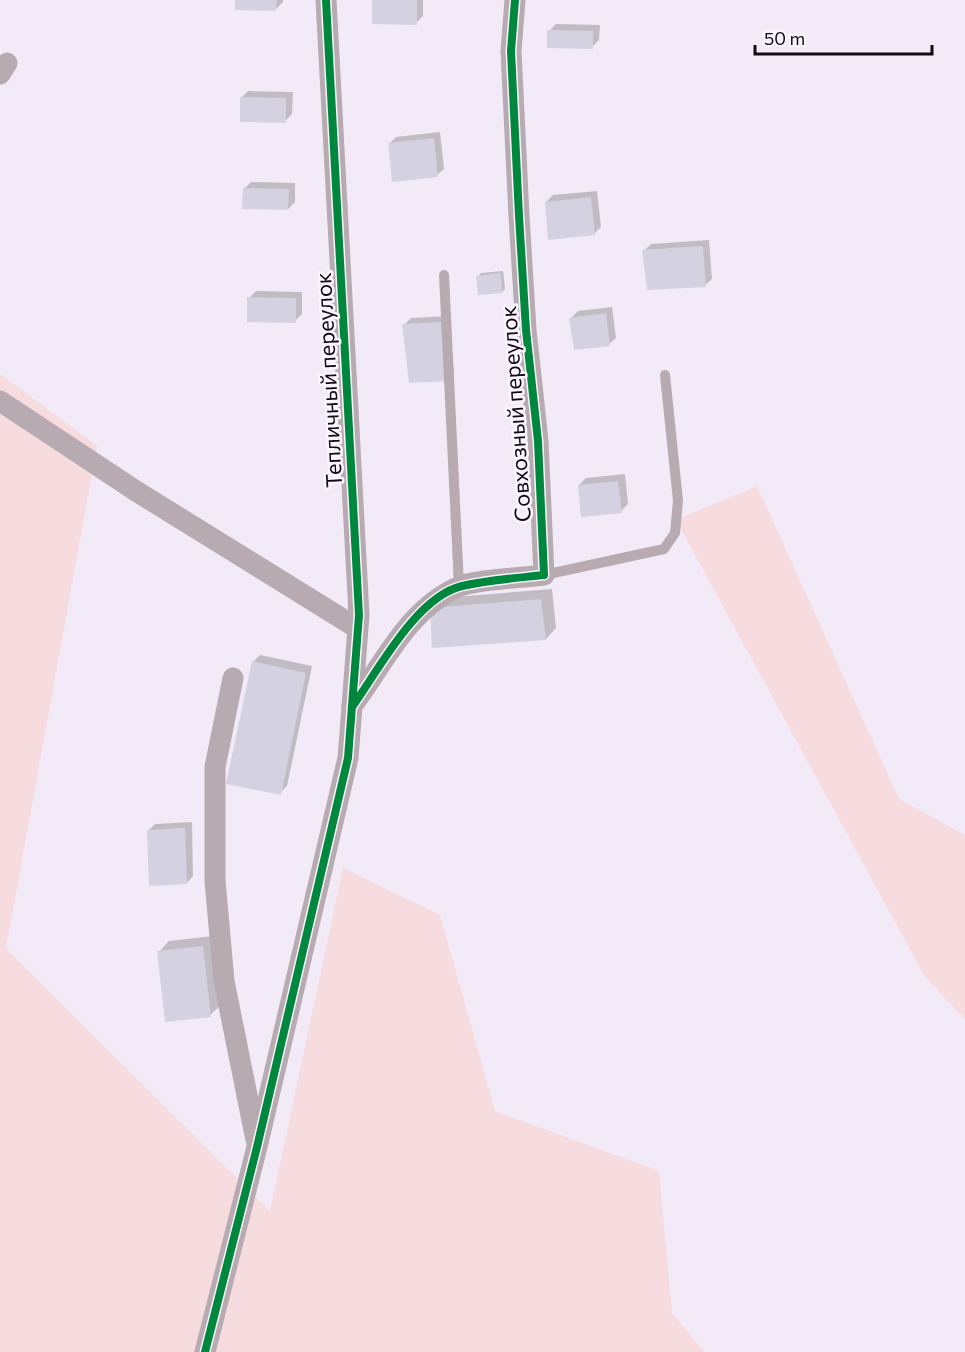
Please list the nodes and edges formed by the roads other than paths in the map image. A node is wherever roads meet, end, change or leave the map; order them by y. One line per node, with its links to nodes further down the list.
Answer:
1 (326, 0): 8 (street, Тепличный переулок)
2 (515, 0): 6 (street, Совхозный переулок)
3 (444, 274): 7 (lane)
4 (665, 375): 6 (lane)
5 (0, 401): 8 (street)
6 (544, 575): 7 (street)
7 (459, 586): 10 (street)
8 (357, 628): 10 (street, Тепличный переулок)
9 (233, 678): 11 (street)
10 (352, 707): 11 (street, Тепличный переулок)
11 (257, 1147): 12 (street, Тепличный переулок)
12 (205, 1352)

